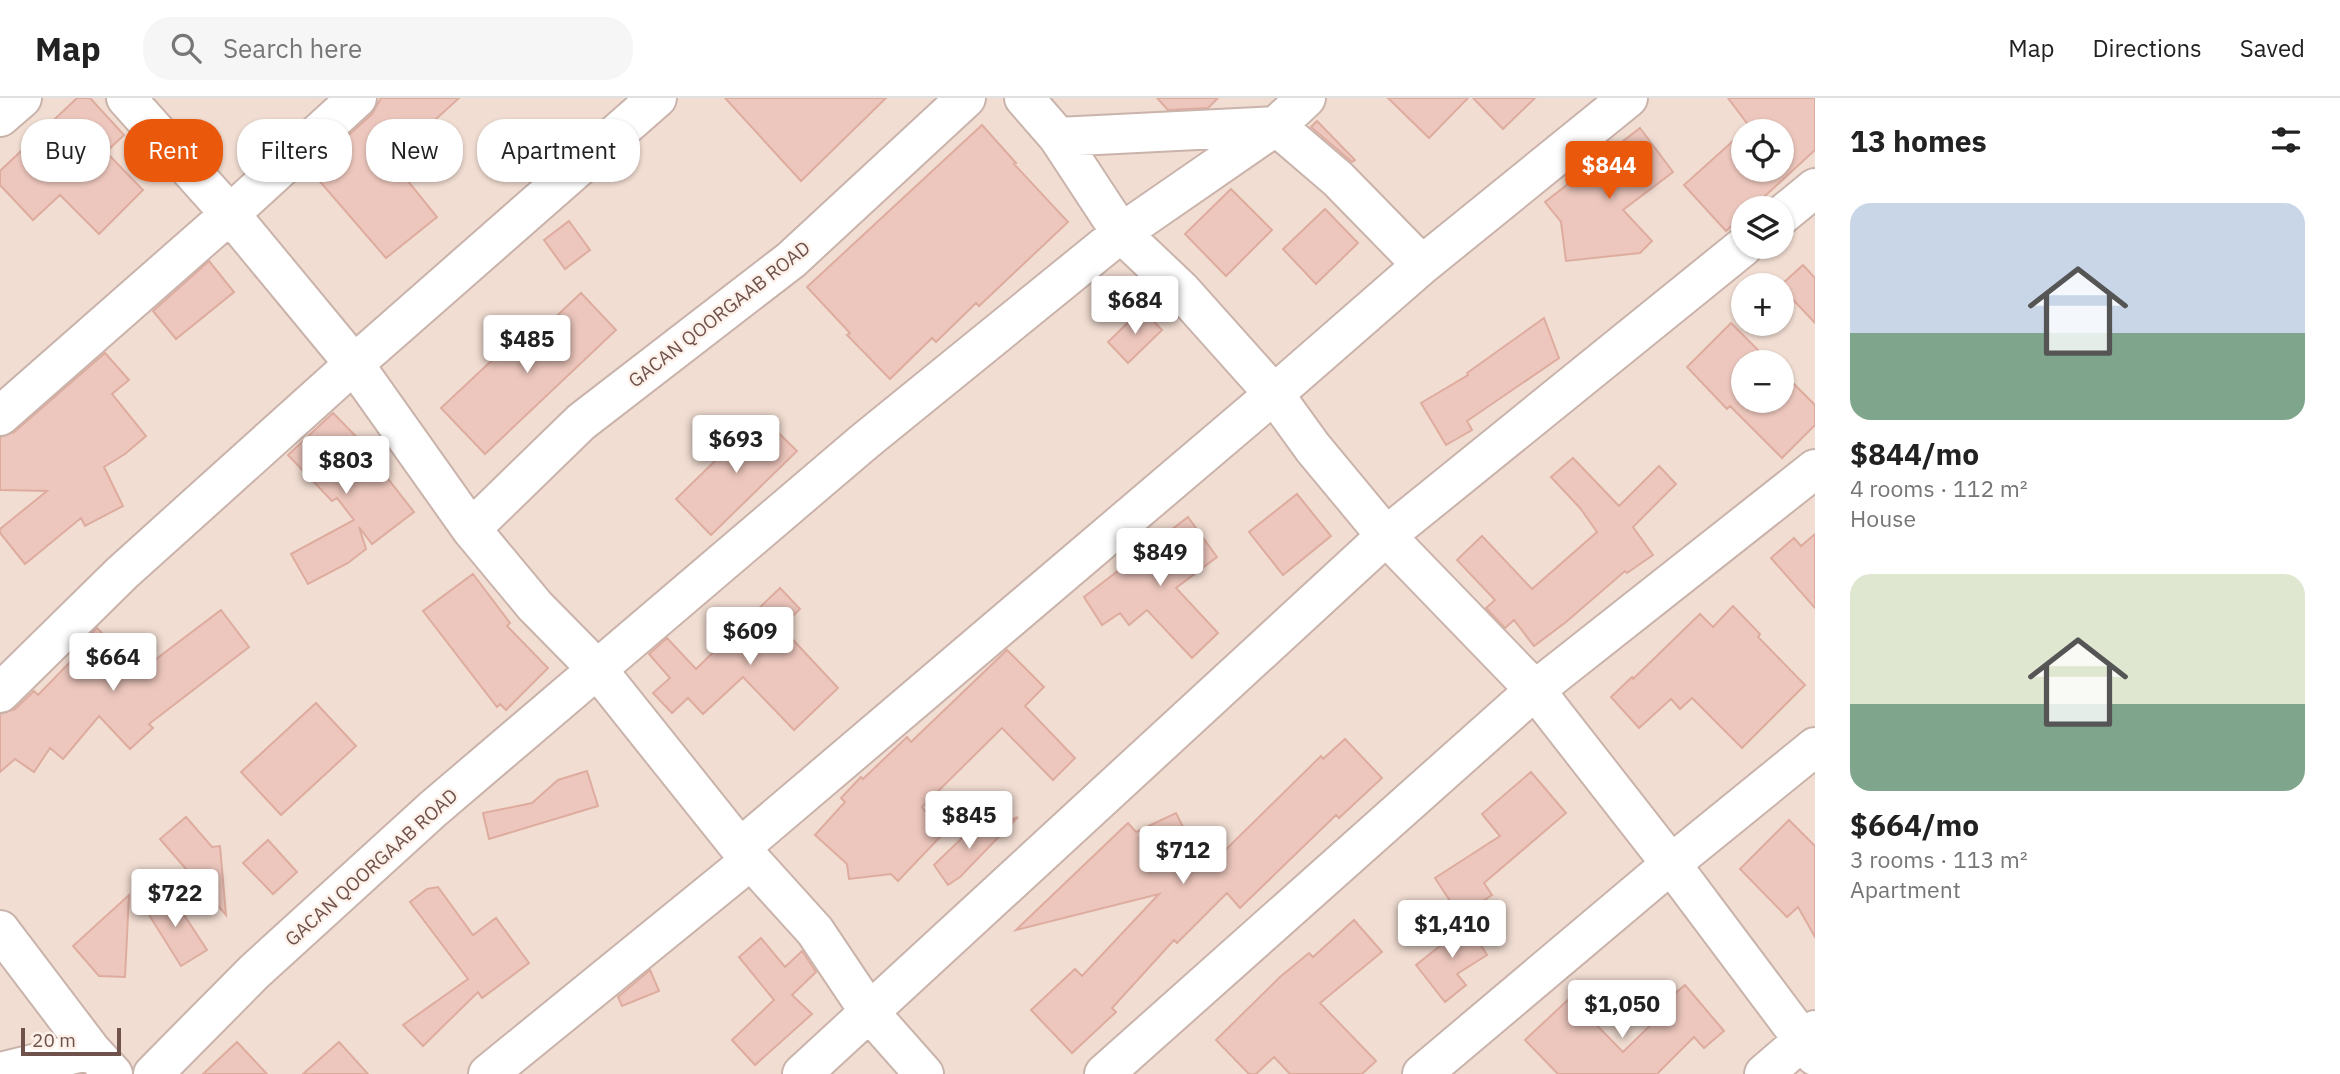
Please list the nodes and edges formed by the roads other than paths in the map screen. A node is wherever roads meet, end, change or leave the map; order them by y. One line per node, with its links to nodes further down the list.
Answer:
1 (22, 98): 9 (street)
2 (126, 98): 14 (street)
3 (356, 98): 14 (street)
4 (657, 98): 18 (street)
5 (966, 98): 22 (street, GACAN QOORGAAB ROAD)
6 (1024, 98): 11 (street)
7 (1306, 98): 10 (street, GACAN QOORGAAB ROAD)
8 (1614, 102): 17 (street)
9 (0, 117)
10 (1276, 126): 11 (street); 15 (street, GACAN QOORGAAB ROAD); 17 (street)
11 (1058, 137): 15 (street)
12 (1815, 188): 13 (street)
13 (1794, 205)
14 (230, 214): 18 (street); 20 (street)
15 (1121, 233): 19 (street); 24 (street, GACAN QOORGAAB ROAD)
16 (1731, 257): 23 (street)
17 (1422, 265): 19 (street)
18 (354, 364): 22 (street); 26 (street)
19 (1274, 394): 23 (street); 28 (street)
20 (0, 416)
21 (1815, 469): 25 (street)
22 (471, 529): 24 (street)
23 (1386, 536): 25 (street); 31 (street)
24 (597, 668): 28 (street); 35 (street, GACAN QOORGAAB ROAD)
25 (1535, 690): 29 (street); 39 (street)
26 (0, 693)
27 (1815, 747): 29 (street)
28 (746, 854): 31 (street); 36 (street)
29 (1671, 864): 32 (street); 40 (street)
30 (0, 930): 33 (street)
31 (870, 1013): 37 (street); 38 (street)
32 (1811, 1042): 41 (street)
33 (102, 1062): 34 (street)
34 (0, 1072)
35 (153, 1074)
36 (488, 1074)
37 (802, 1074)
38 (924, 1074)
39 (1104, 1074)
40 (1422, 1074)
41 (1764, 1074)

